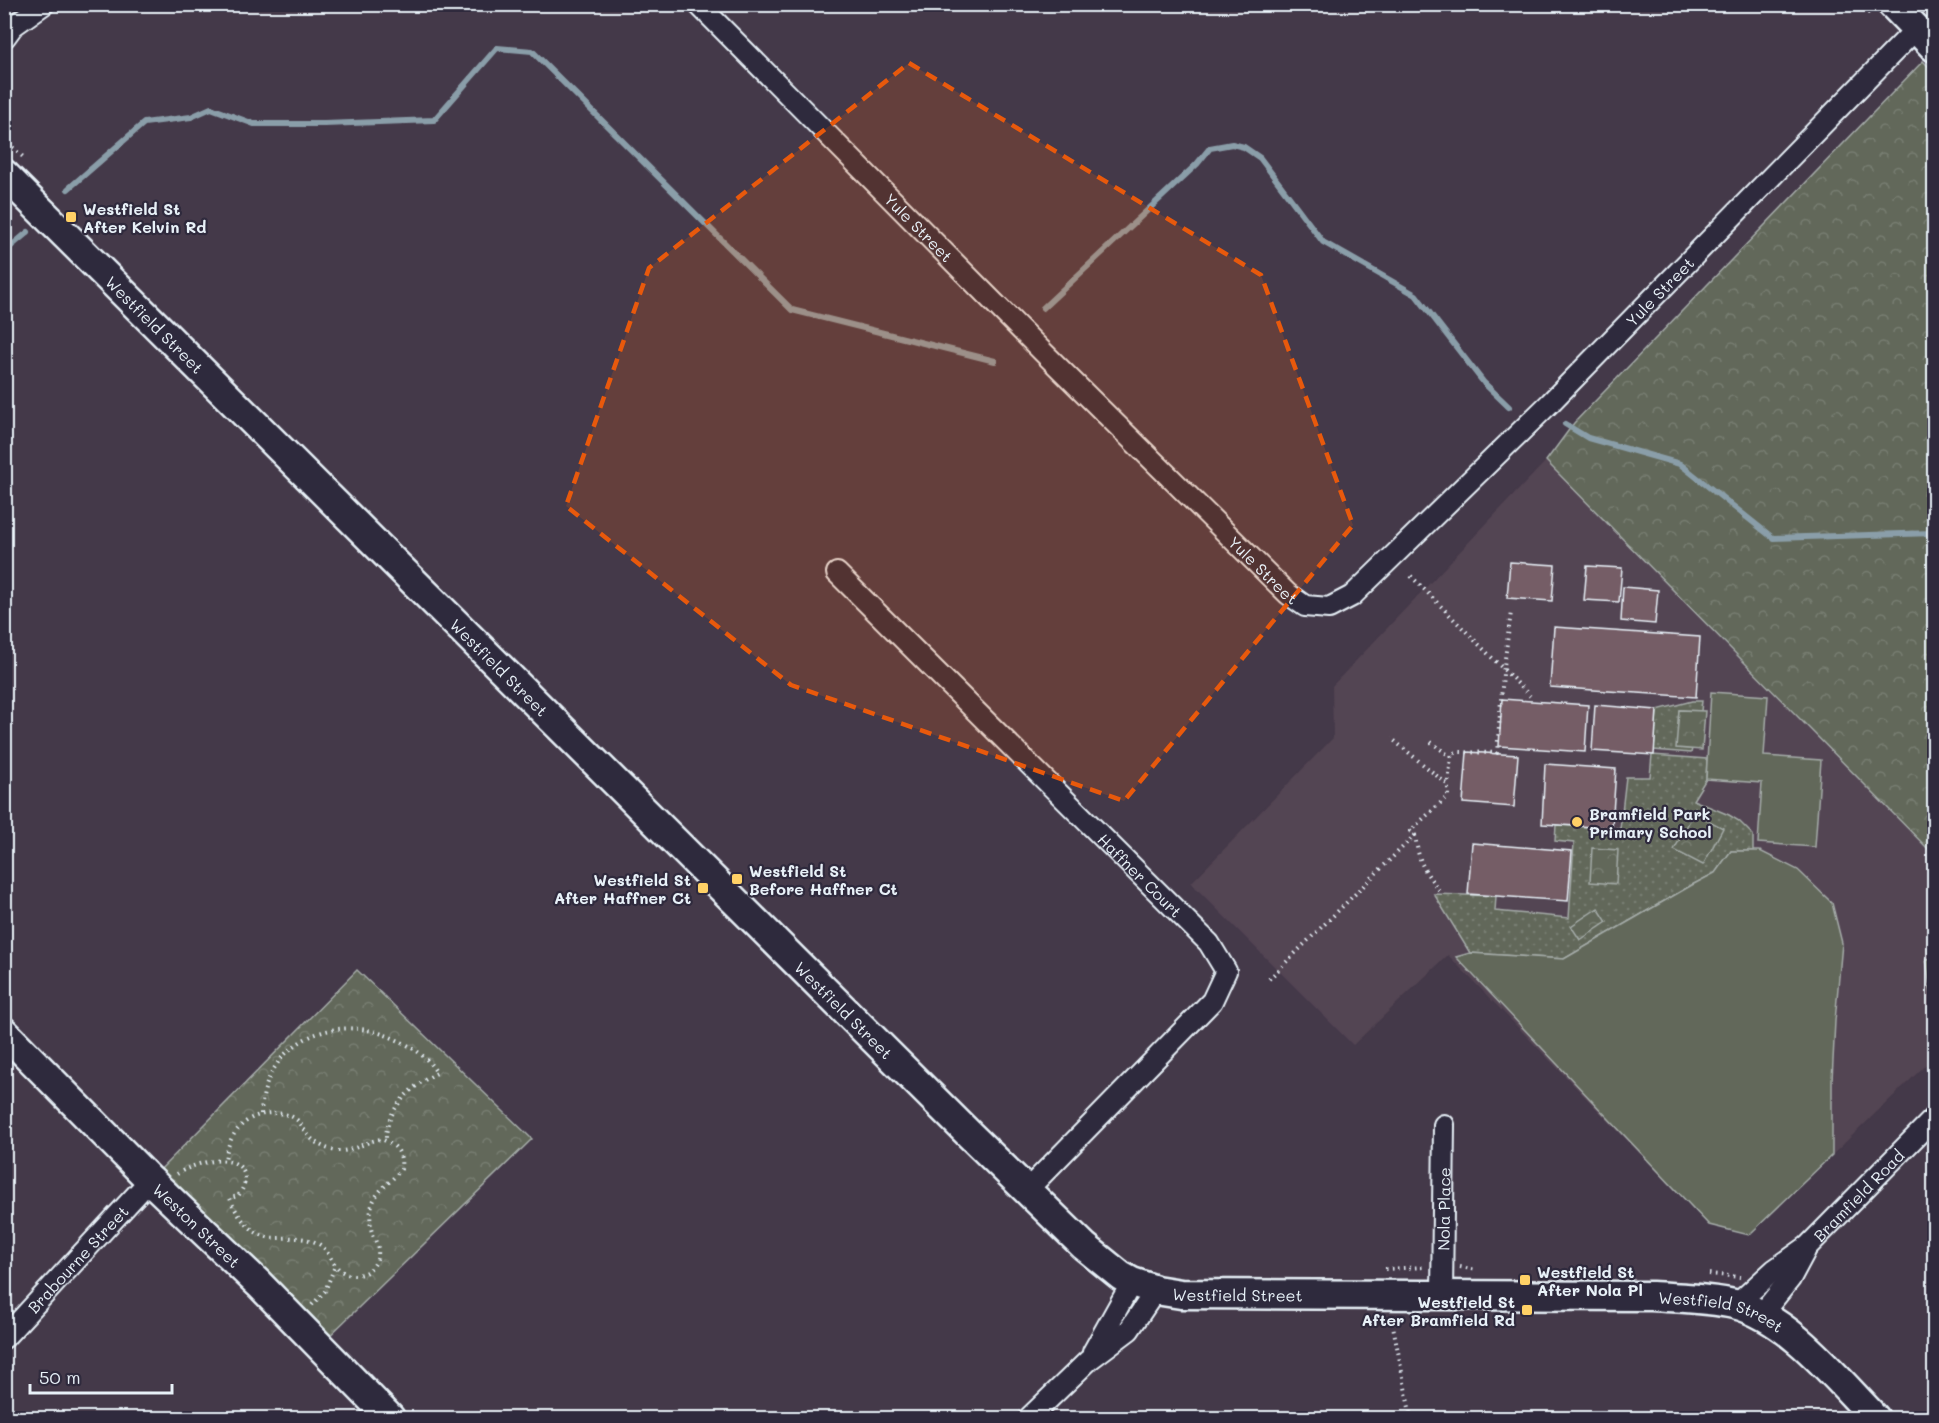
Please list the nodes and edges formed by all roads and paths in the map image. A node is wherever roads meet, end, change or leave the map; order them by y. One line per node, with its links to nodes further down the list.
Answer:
1 (44, 4): 4 (street)
2 (698, 4): 5 (street, Yule Street)
3 (1892, 4): 5 (main road)
4 (5, 37)
5 (1925, 38)
6 (4, 174): 27 (main road, Westfield Street)
7 (837, 573): 27 (street, Haffner Court)
8 (1411, 576): 10 (path)
9 (1511, 612): 10 (path)
10 (1504, 669): 11 (path); 14 (path)
11 (1530, 696)
12 (1391, 738): 15 (path)
13 (1431, 742): 14 (path)
14 (1450, 757): 15 (path)
15 (1448, 785): 16 (path)
16 (1415, 835): 17 (path); 18 (path)
17 (1439, 890)
18 (1269, 979)
19 (4, 1032): 26 (main road, Weston Street)
20 (1935, 1094): 22 (path)
21 (261, 1114): 24 (path); 24 (path); 25 (path)
22 (1932, 1114): 28 (street, Bramfield Road)
23 (1444, 1125): 36 (street, Nola Place)
24 (386, 1141): 29 (path)
25 (225, 1161): 26 (path); 29 (path)
26 (161, 1180): 39 (street, Brabourne Street); 40 (main road, Weston Street)
27 (1026, 1191): 34 (main road, Westfield Street)
28 (1808, 1246): 38 (street, Bramfield Road); 38 (street, Bramfield Road)
29 (335, 1266): 37 (path)
30 (1457, 1267): 31 (path)
31 (1479, 1271)
32 (1704, 1274): 33 (path)
33 (1742, 1277)
34 (1144, 1286): 35 (main road, Westfield Street); 41 (street)
35 (1393, 1295): 36 (main road, Westfield Street); 42 (path)
36 (1442, 1295): 38 (main road, Westfield Street)
37 (309, 1306)
38 (1749, 1310): 43 (main road, Westfield Street)
39 (4, 1338)
40 (390, 1419)
41 (1029, 1419)
42 (1411, 1419)
43 (1875, 1419)

